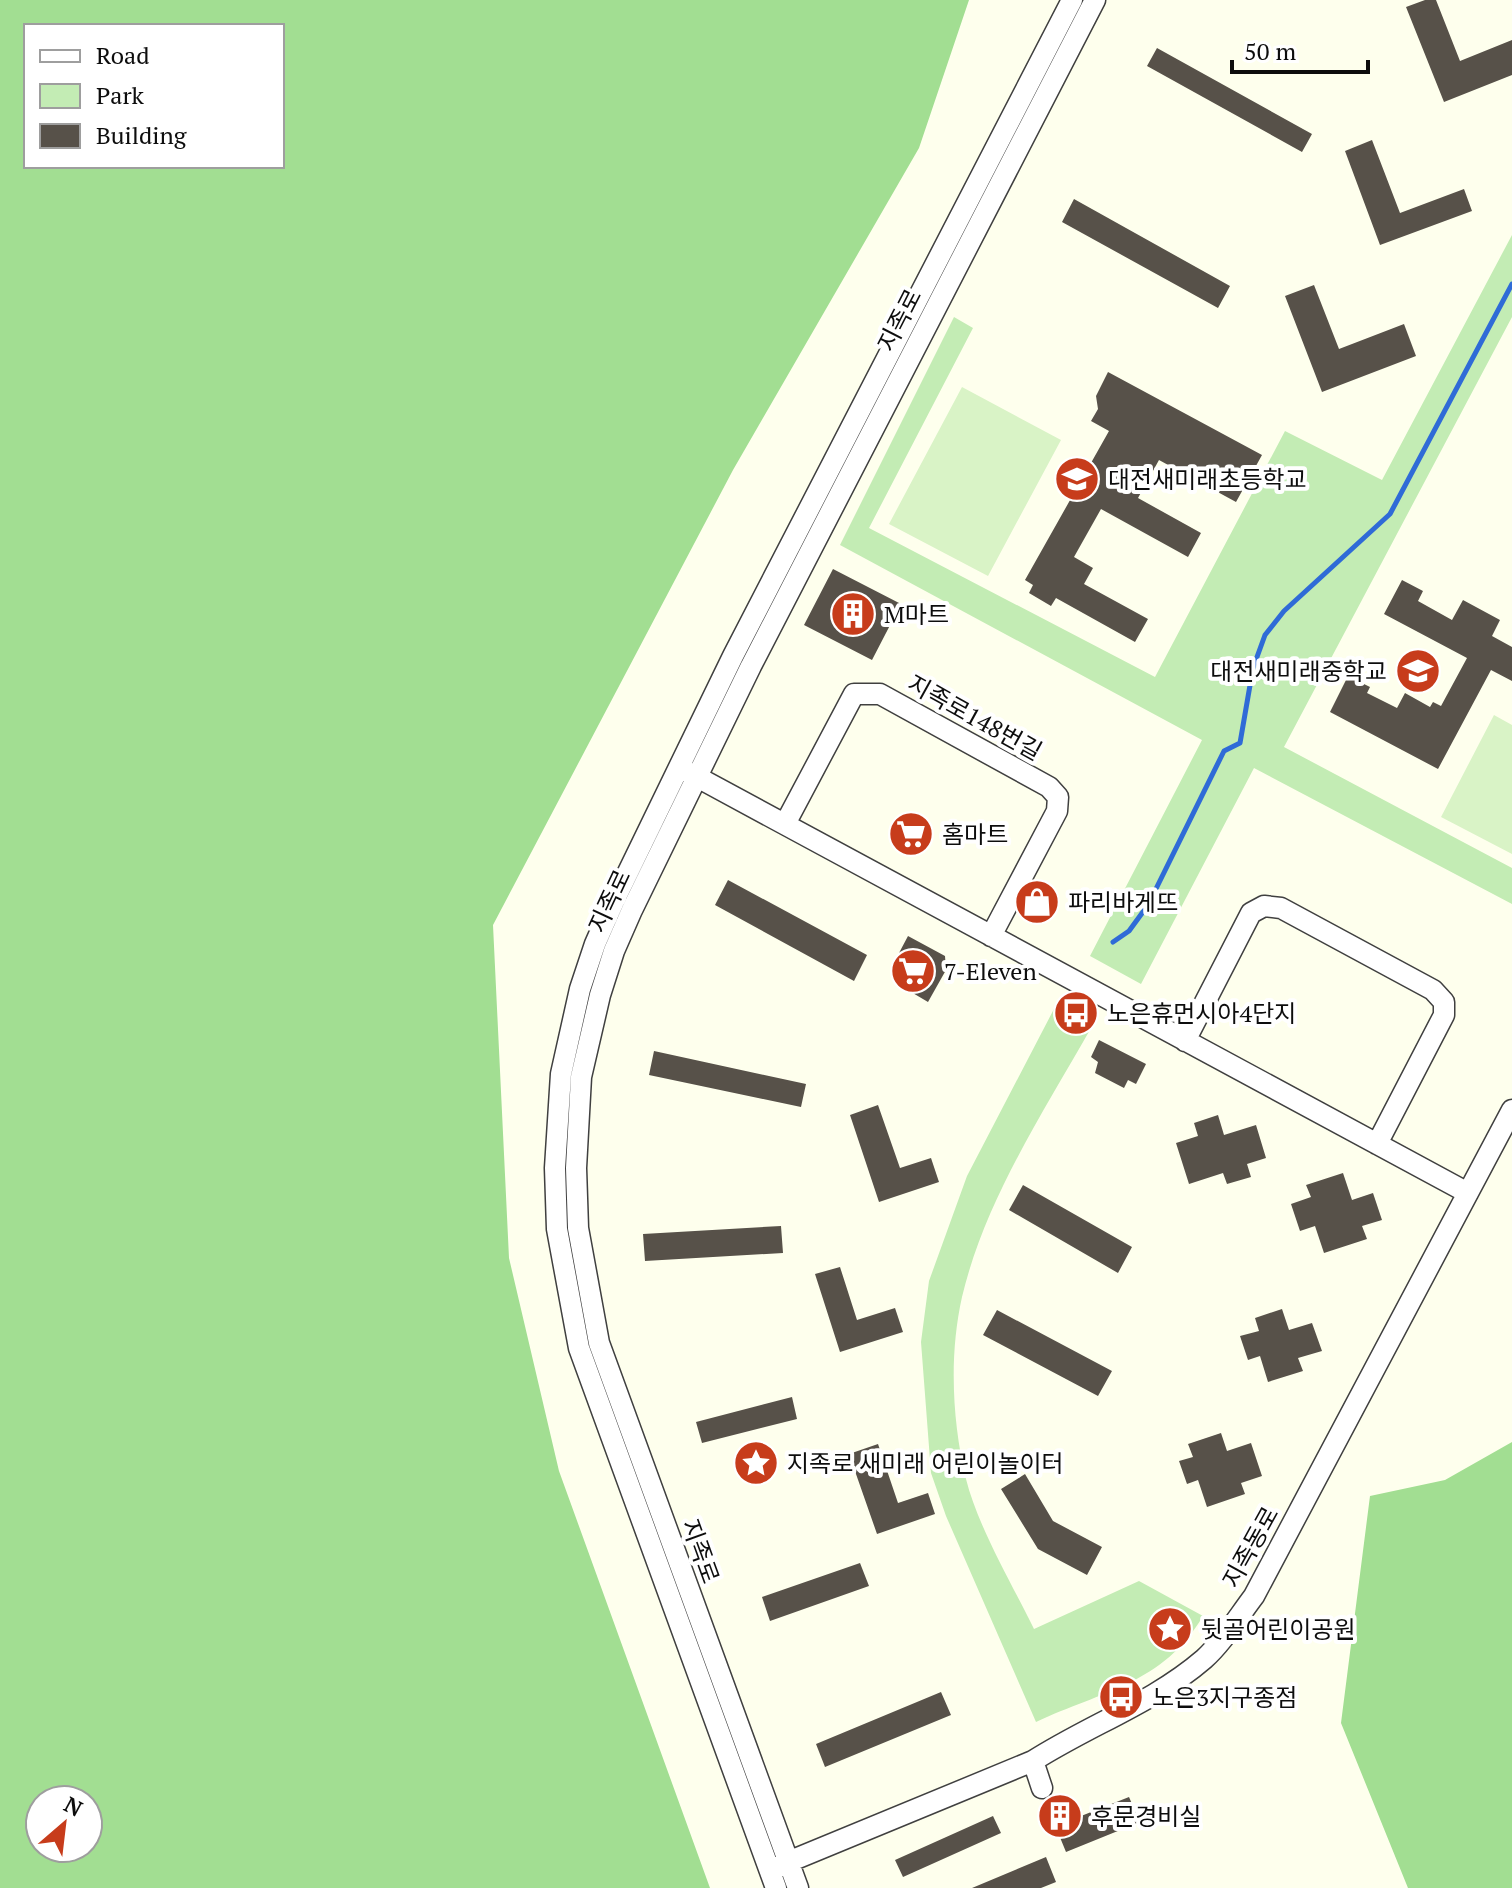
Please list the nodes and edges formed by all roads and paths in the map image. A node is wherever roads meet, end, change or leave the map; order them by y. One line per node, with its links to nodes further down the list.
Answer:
1 (1072, 0): 3 (street, 지족로)
2 (1095, 0): 3 (street, 지족로)
3 (688, 772): 4 (street); 12 (street, 지족로)
4 (785, 824): 5 (street); 5 (street, 지족로148번길)
5 (991, 936): 6 (street)
6 (1185, 1041): 8 (street); 8 (street)
7 (1512, 1110): 9 (street, 지족동로)
8 (1377, 1144): 9 (street)
9 (1468, 1193): 10 (street, 지족동로)
10 (1033, 1761): 11 (street); 12 (street, 지족동로)
11 (1042, 1788)
12 (778, 1873): 13 (street, 지족로)
13 (798, 1888)

